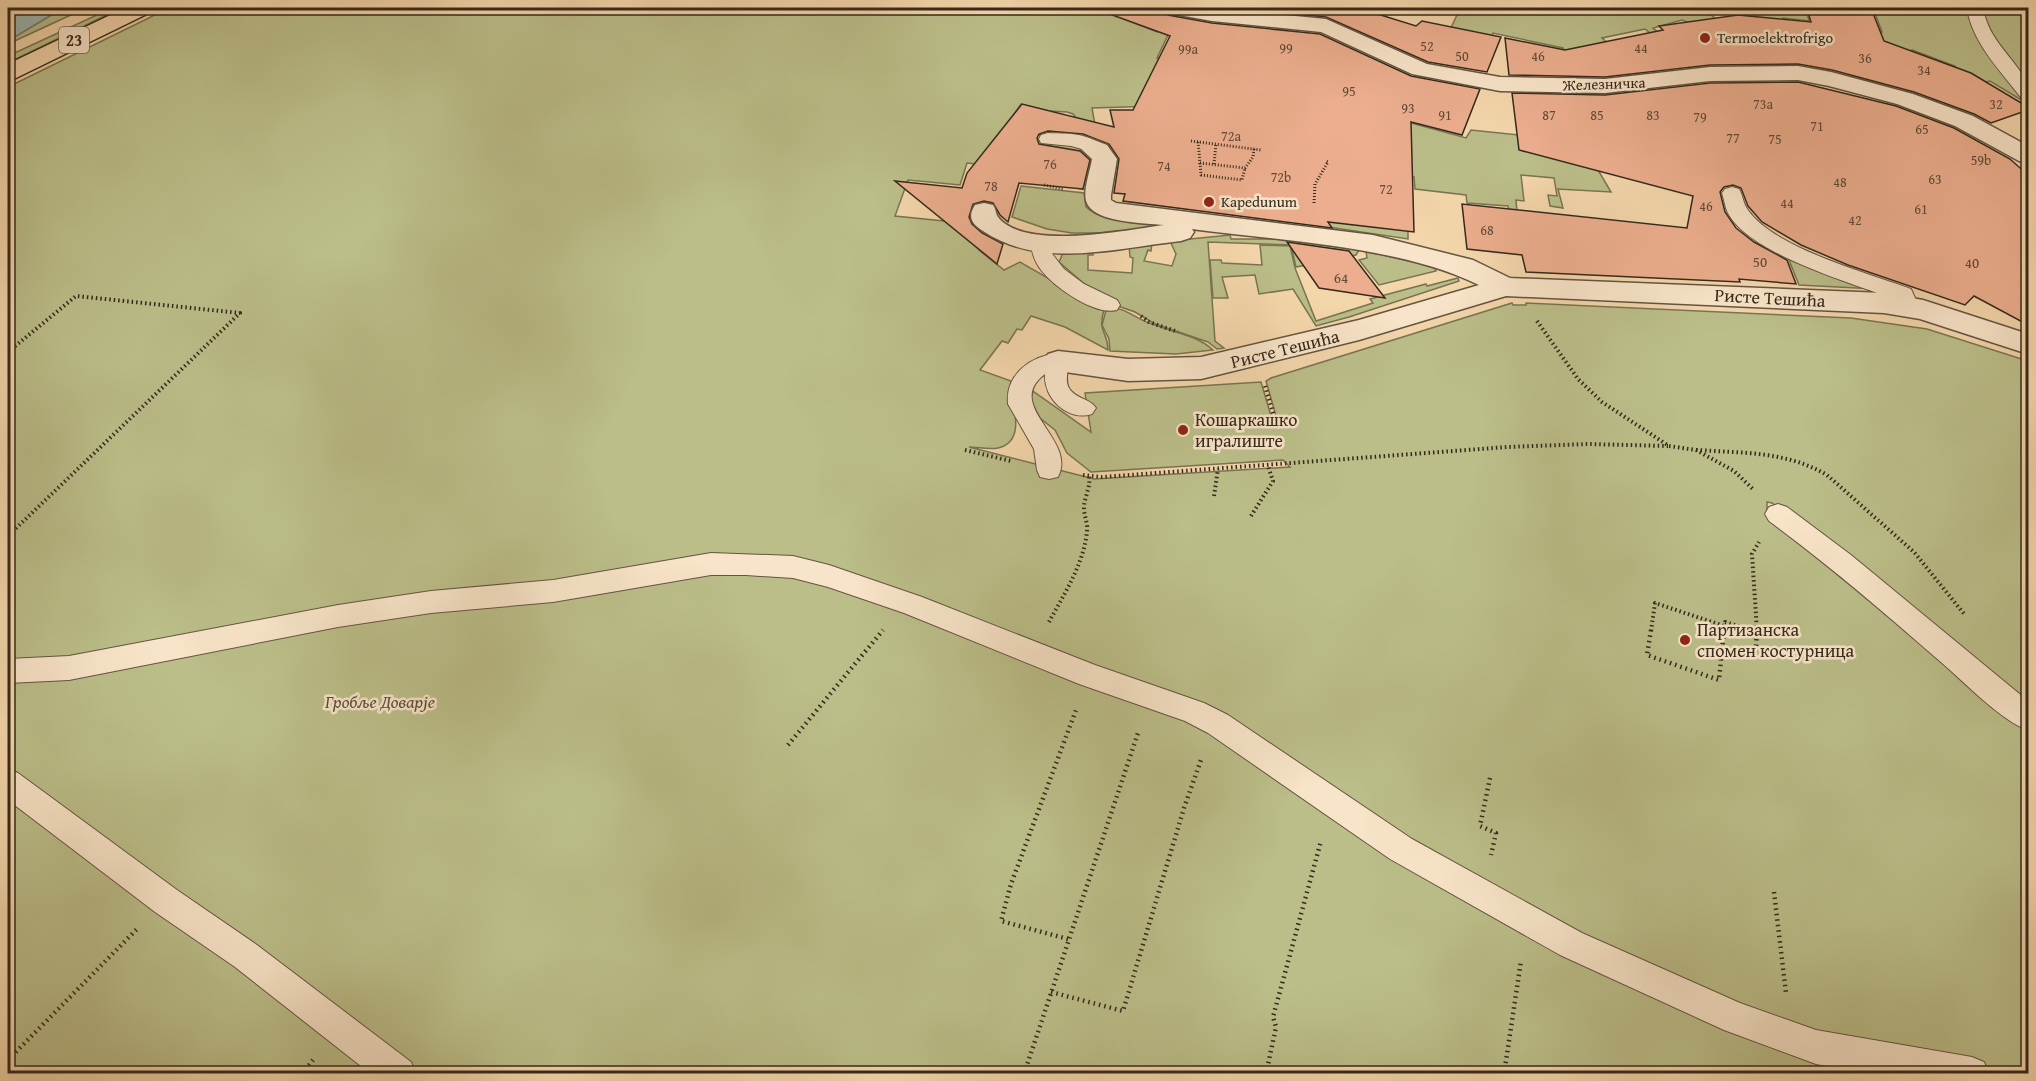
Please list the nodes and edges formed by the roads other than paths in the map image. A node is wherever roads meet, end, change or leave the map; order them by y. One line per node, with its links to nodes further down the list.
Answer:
1 (141, 8): 4 (main road, 23)
2 (1176, 8): 8 (street, Железничка)
3 (1975, 8): 5 (lane)
4 (8, 73)
5 (2028, 95)
6 (1048, 139): 7 (lane, Ристе Тешића)
7 (1089, 145): 11 (street, Ристе Тешића)
8 (2028, 156)
9 (1732, 193): 14 (lane, Ристе Тешића)
10 (984, 211): 12 (street, Ристе Тешића)
11 (1225, 226): 12 (street, Ристе Тешића); 13 (street, Ристе Тешића)
12 (1041, 244): 15 (lane)
13 (1506, 287): 14 (street, Ристе Тешића); 17 (street, Ристе Тешића)
14 (1906, 301): 16 (street, Ристе Тешића)
15 (1109, 305)
16 (2028, 344)
17 (1058, 361): 18 (lane); 19 (lane)
18 (1084, 408)
19 (1049, 470)
20 (1778, 514): 22 (lane)
21 (8, 671): 25 (lane)
22 (2028, 717)
23 (8, 783): 24 (lane)
24 (399, 1074)
25 (1972, 1074)

